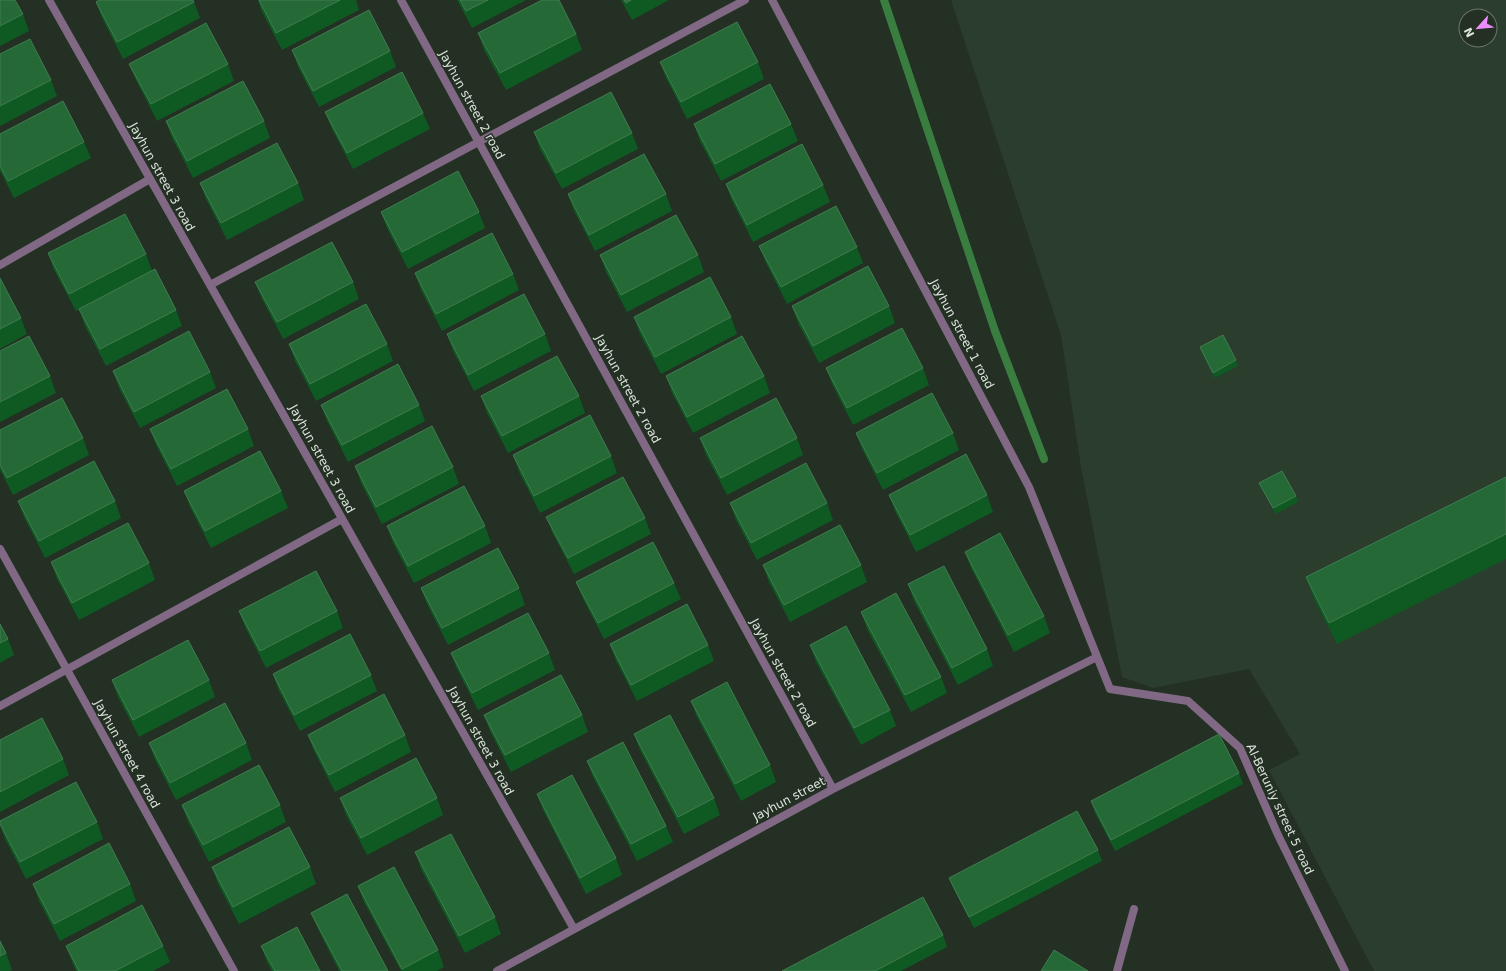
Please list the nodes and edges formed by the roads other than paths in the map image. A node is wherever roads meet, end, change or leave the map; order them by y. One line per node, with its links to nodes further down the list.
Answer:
1 (49, 0): 6 (street, Jayhun street 3 road)
2 (401, 0): 5 (street, Jayhun street 2 road)
3 (745, 0): 5 (street)
4 (772, 0): 11 (street, Jayhun street 1 road)
5 (479, 142): 8 (street); 15 (street, Jayhun street 2 road)
6 (150, 179): 7 (street); 8 (street, Jayhun street 3 road)
7 (0, 265)
8 (210, 285): 9 (street, Jayhun street 3 road)
9 (342, 518): 12 (street); 17 (street, Jayhun street 3 road)
10 (0, 549): 12 (street, Jayhun street 4 road)
11 (1097, 657): 13 (street, Jayhun street 1 road); 15 (street, Jayhun street)
12 (66, 669): 14 (street); 18 (street, Jayhun street 4 road)
13 (1110, 689): 21 (street, Al-Beruniy street 5 road)
14 (0, 706)
15 (833, 789): 17 (street, Jayhun street)
16 (1134, 909): 20 (street)
17 (574, 929): 19 (street, Jayhun street)
18 (234, 971)
19 (497, 971)
20 (1117, 971)
21 (1345, 971)

